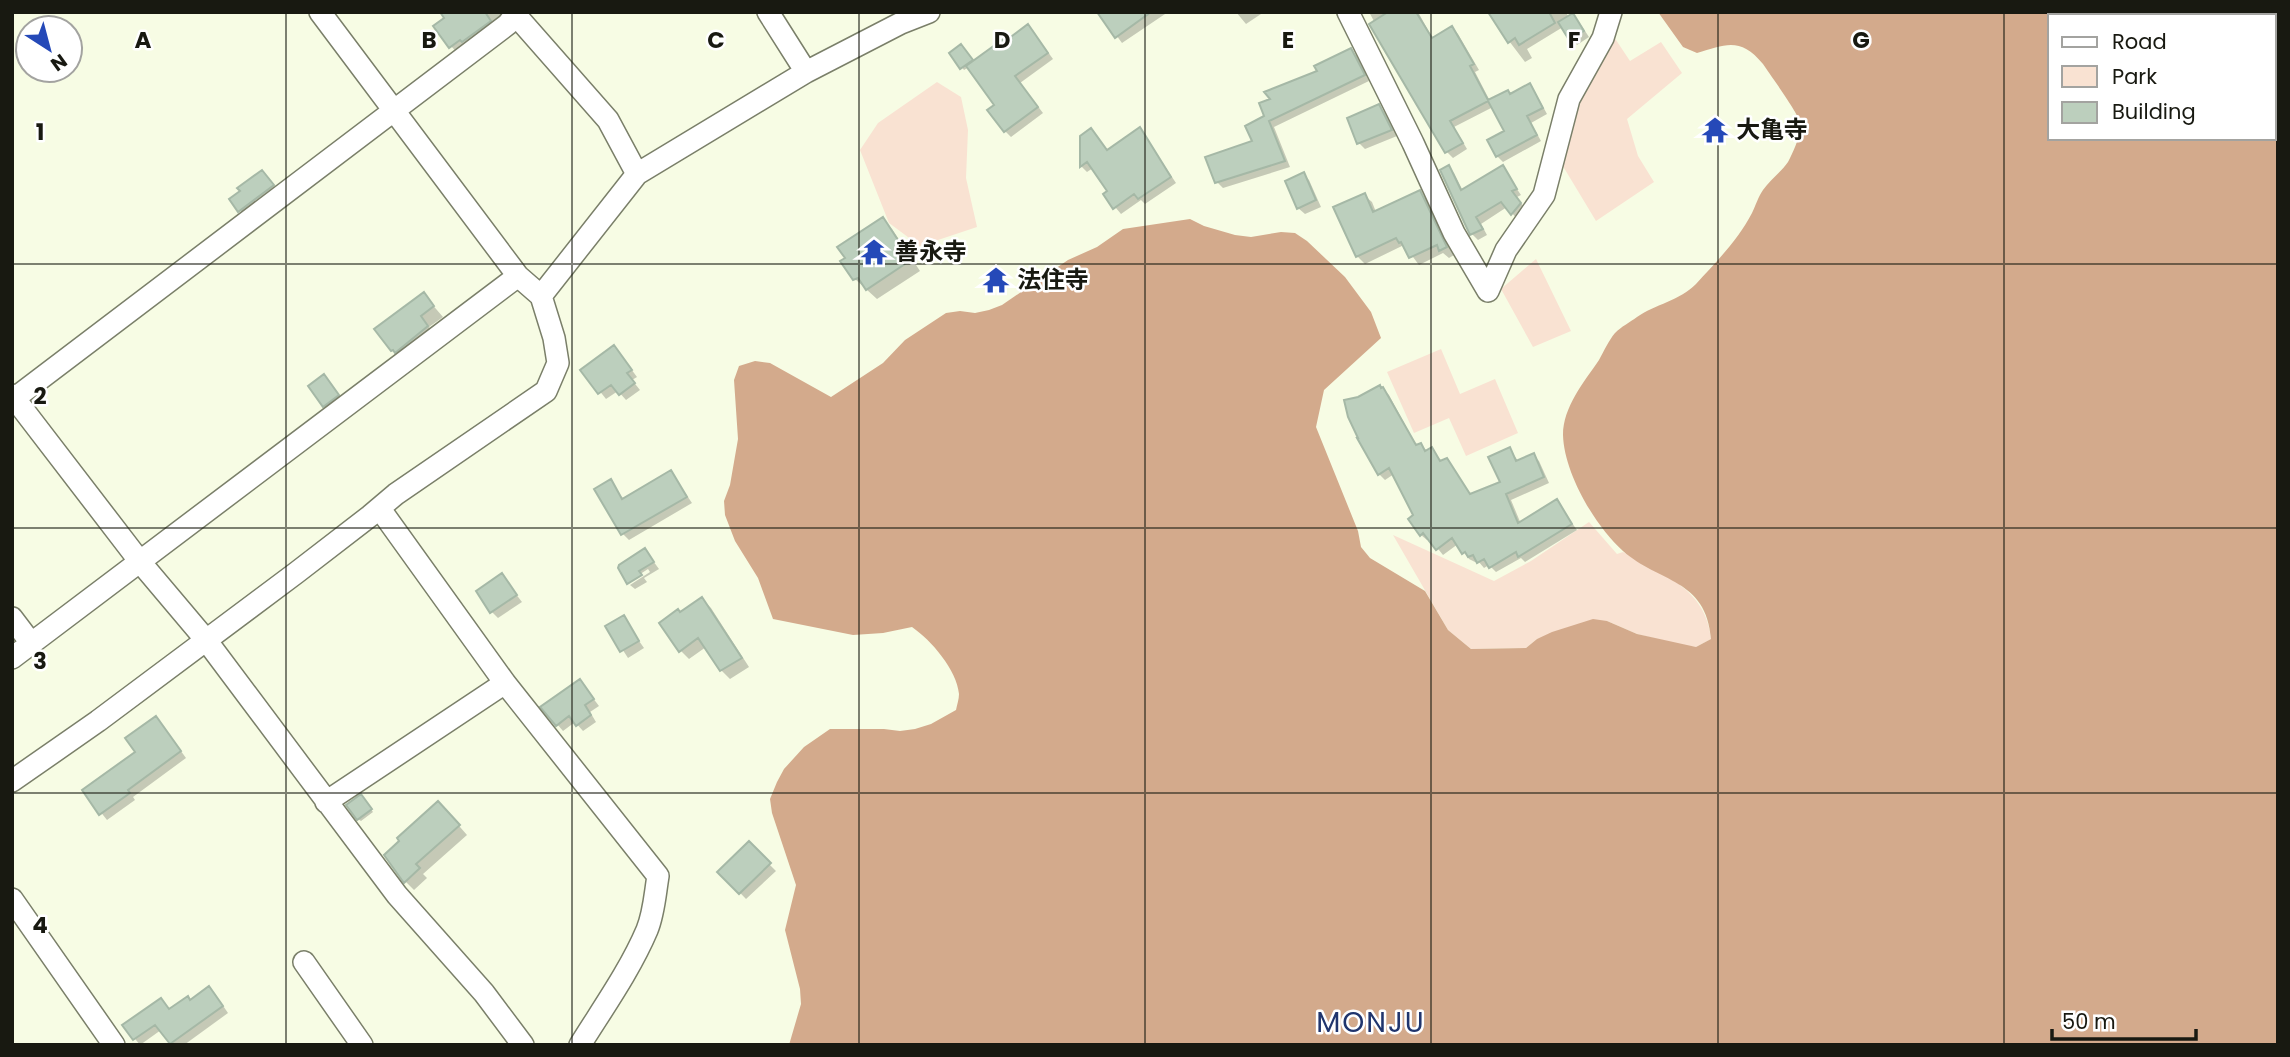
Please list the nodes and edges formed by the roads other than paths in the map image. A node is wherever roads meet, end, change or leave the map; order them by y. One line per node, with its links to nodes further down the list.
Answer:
1 (320, 12): 8 (street)
2 (768, 12): 7 (street)
3 (929, 12): 7 (street)
4 (1348, 12): 5 (street)
5 (1611, 12)
6 (515, 13): 8 (street); 9 (street)
7 (806, 72): 9 (street)
8 (394, 110): 10 (street); 12 (street)
9 (637, 173): 11 (street)
10 (518, 276): 11 (street); 14 (street)
11 (541, 296): 13 (street)
12 (15, 401): 14 (street)
13 (380, 509): 16 (street); 19 (street)
14 (141, 563): 16 (street); 17 (street)
15 (12, 618): 17 (street)
16 (206, 640): 20 (street); 21 (street)
17 (31, 643): 18 (street)
18 (12, 658)
19 (505, 683): 21 (street); 27 (street)
20 (12, 782)
21 (326, 802): 26 (street)
22 (12, 899): 24 (street)
23 (304, 962): 25 (street)
24 (114, 1045)
25 (362, 1045)
26 (523, 1045)
27 (580, 1045)

